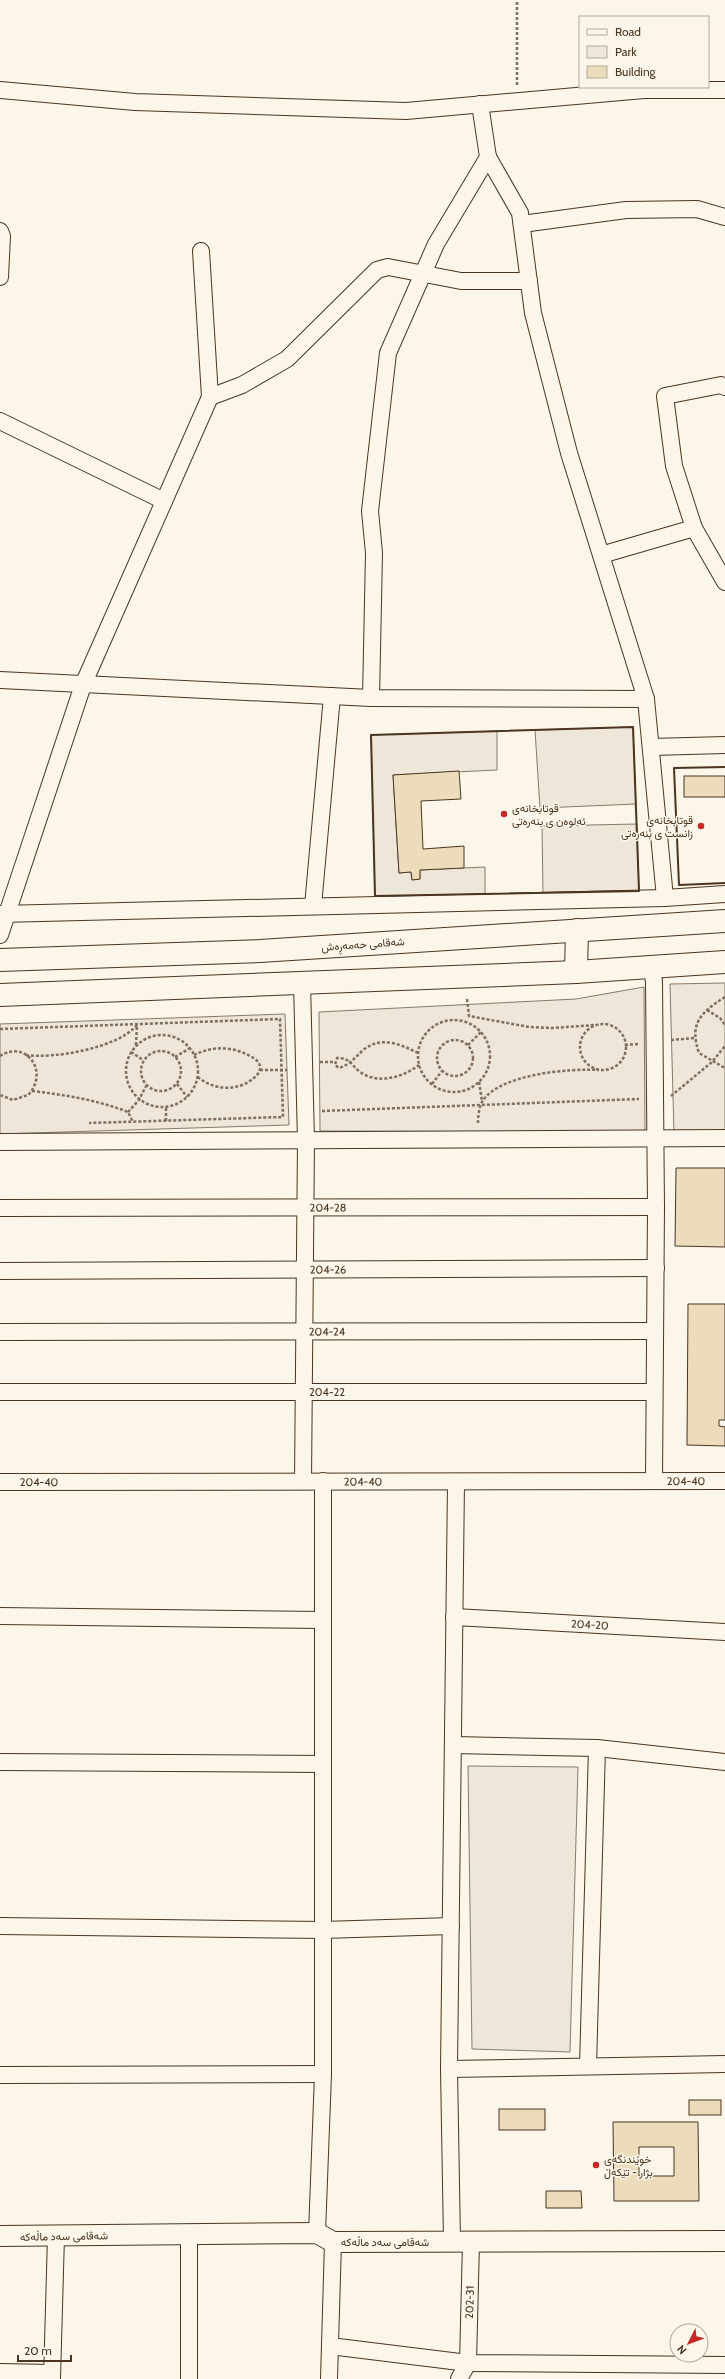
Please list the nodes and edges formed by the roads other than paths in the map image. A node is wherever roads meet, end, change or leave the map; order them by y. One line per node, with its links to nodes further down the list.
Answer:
1 (0, 90): 3 (street)
2 (725, 90): 3 (street)
3 (480, 104): 4 (street)
4 (488, 157): 6 (street); 9 (street)
5 (725, 217): 6 (street)
6 (522, 224): 11 (street)
7 (0, 231): 10 (street)
8 (201, 251): 13 (street)
9 (423, 273): 11 (street); 13 (street); 22 (street)
10 (0, 277)
11 (529, 281): 17 (street)
12 (725, 386): 16 (street)
13 (210, 397): 15 (street)
14 (0, 421): 15 (street)
15 (164, 501): 20 (street)
16 (694, 528): 17 (street); 18 (street)
17 (601, 555): 23 (street)
18 (725, 582)
19 (0, 680): 20 (street)
20 (83, 686): 21 (street); 29 (street)
21 (332, 696): 22 (street); 28 (street)
22 (370, 698): 23 (street)
23 (646, 699): 25 (street)
24 (725, 745): 25 (street)
25 (651, 747): 27 (street)
26 (725, 894): 27 (street)
27 (665, 898): 28 (street)
28 (313, 906): 29 (street)
29 (4, 914): 32 (street)
30 (725, 921): 31 (highway, شەقامی حەمەڕەش)
31 (577, 930): 33 (highway, شەقامی حەمەڕەش); 36 (highway)
32 (0, 935)
33 (0, 960)
34 (725, 962): 35 (highway)
35 (652, 967): 36 (highway); 39 (street)
36 (576, 972): 37 (highway)
37 (302, 982): 38 (highway); 41 (street)
38 (0, 995)
39 (656, 1138): 40 (street); 41 (street); 43 (street)
40 (725, 1138)
41 (306, 1140): 42 (street); 45 (street)
42 (0, 1142)
43 (656, 1207): 45 (street, 204-28); 46 (street)
44 (0, 1208): 45 (street, 204-28)
45 (305, 1208): 47 (street)
46 (656, 1268): 47 (street, 204-26); 50 (street)
47 (305, 1270): 48 (street, 204-26); 49 (street)
48 (0, 1271)
49 (304, 1331): 50 (street, 204-24); 51 (street, 204-24); 53 (street)
50 (655, 1331): 54 (street)
51 (0, 1332)
52 (0, 1392): 53 (street, 204-22)
53 (304, 1392): 54 (street, 204-22); 55 (street)
54 (654, 1392): 57 (street)
55 (303, 1481): 56 (street, 204-40); 59 (street, 204-40)
56 (323, 1481): 60 (street, 204-40); 63 (street)
57 (654, 1481): 58 (street, 204-40); 60 (street, 204-40)
58 (725, 1481)
59 (0, 1482)
60 (456, 1482): 62 (street, 202-31)
61 (0, 1616): 63 (street)
62 (454, 1618): 64 (street, 204-20); 65 (street, 202-31)
63 (323, 1620): 69 (street)
64 (725, 1632)
65 (454, 1745): 66 (street); 71 (street, 202-31)
66 (597, 1748): 68 (street); 74 (street)
67 (0, 1762): 69 (street)
68 (725, 1762)
69 (323, 1764): 72 (street)
70 (0, 1926): 72 (street)
71 (451, 1926): 72 (street); 75 (street, 202-31)
72 (323, 1930): 76 (street)
73 (725, 2064): 74 (street)
74 (588, 2066): 75 (street)
75 (449, 2069): 82 (street, 202-31)
76 (323, 2074): 77 (street); 81 (street)
77 (0, 2075)
78 (189, 2234): 80 (street, شەقامی سەد ماڵەکە); 81 (street, شەقامی سەد ماڵەکە); 89 (street)
79 (0, 2236): 80 (street, شەقامی سەد ماڵەکە)
80 (56, 2236): 88 (street)
81 (325, 2237): 82 (street, شەقامی سەد ماڵەکە); 84 (street)
82 (461, 2242): 83 (street, شەقامی سەد ماڵەکە); 85 (street, 202-31)
83 (725, 2242)
84 (330, 2346): 85 (street); 90 (street)
85 (468, 2363): 86 (street); 91 (street)
86 (725, 2365)
87 (0, 2372): 88 (street)
88 (52, 2376)
89 (189, 2379)
90 (329, 2379)
91 (459, 2379)

